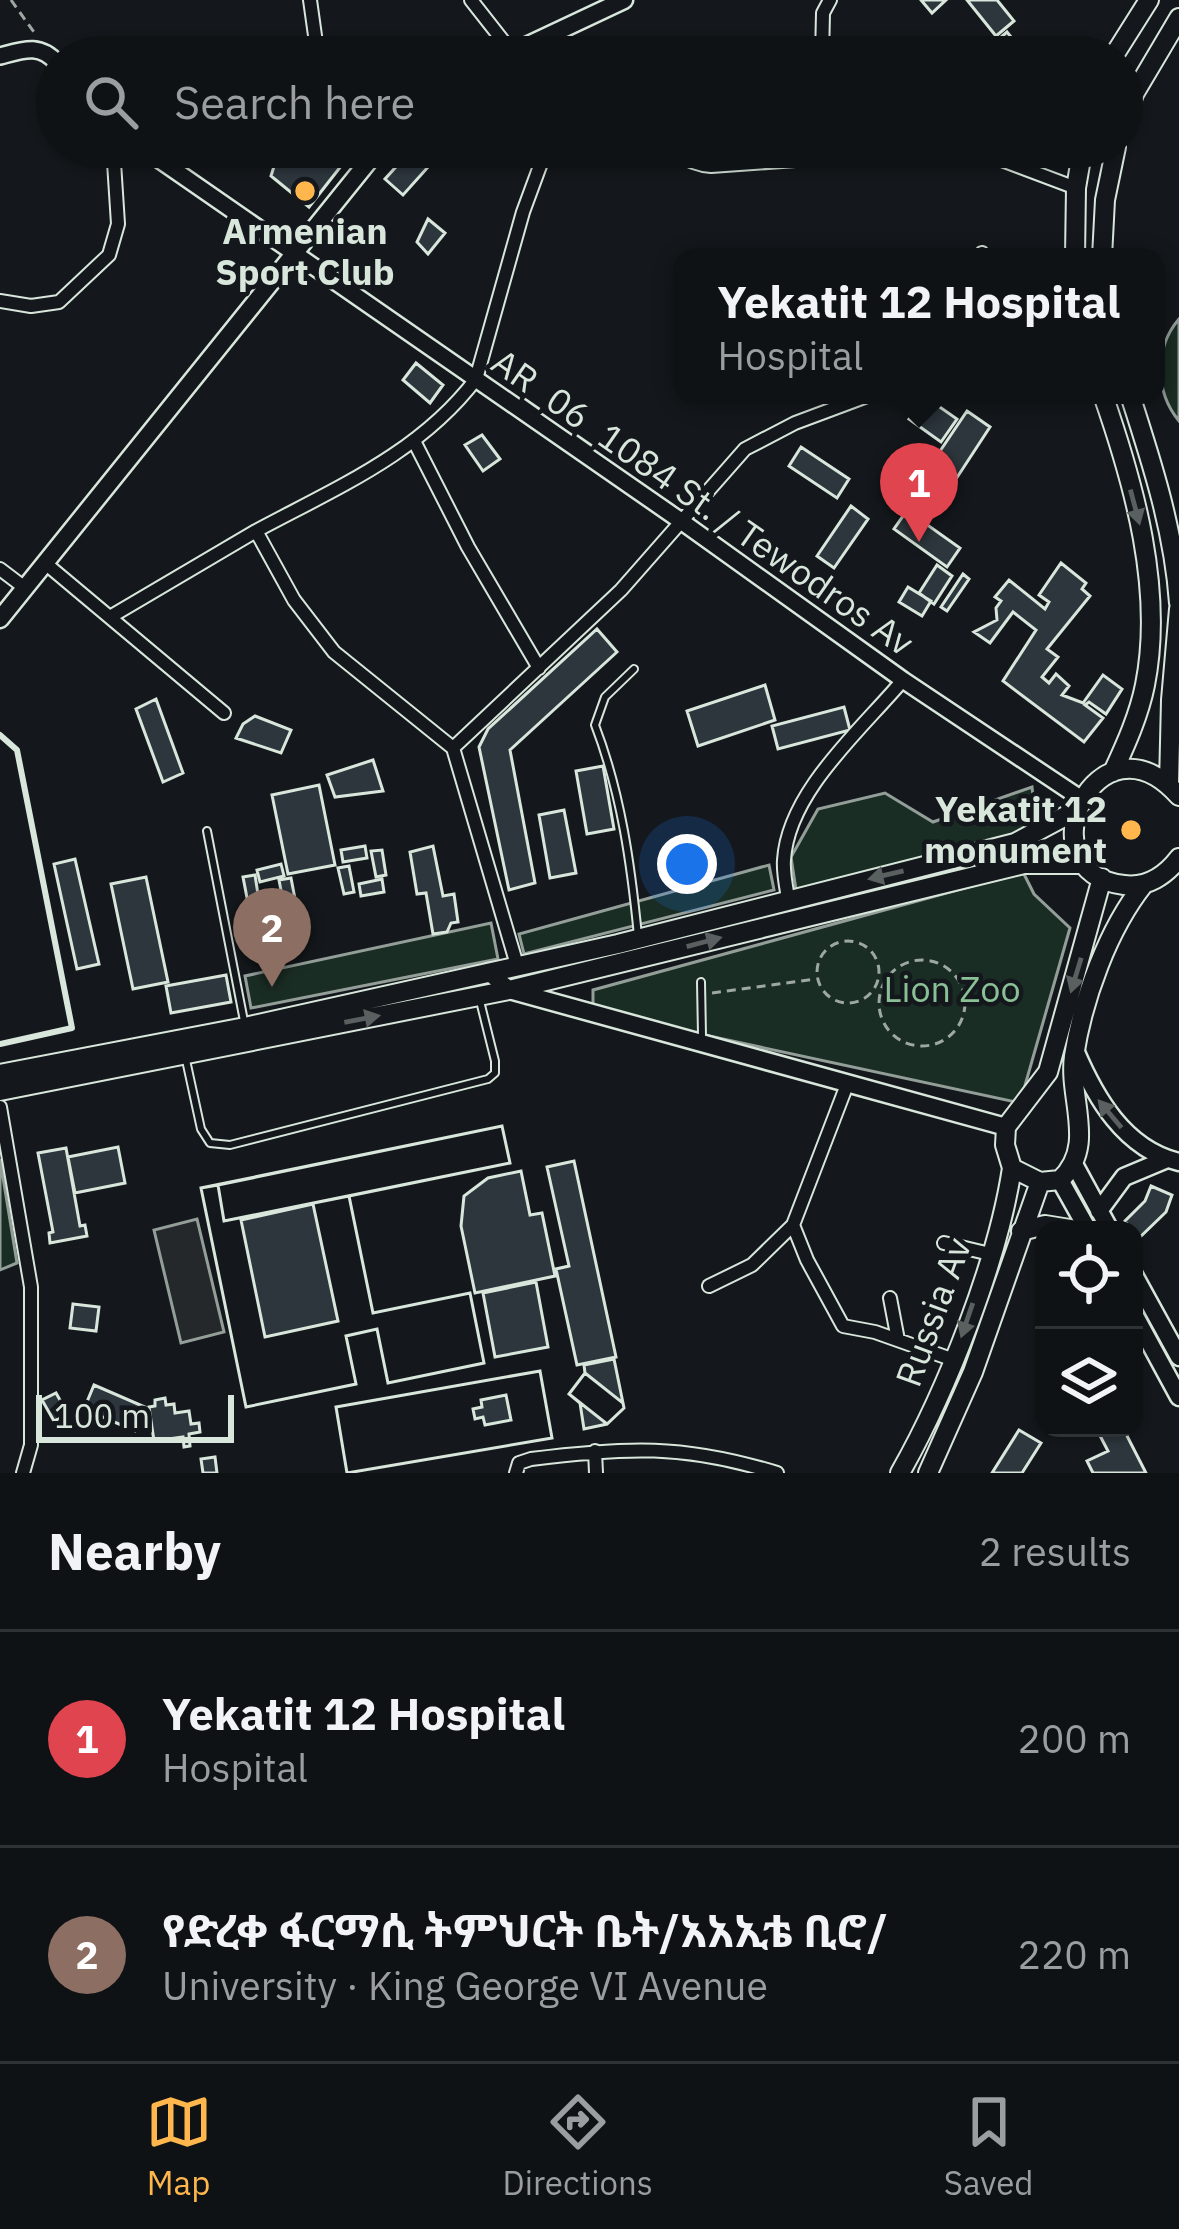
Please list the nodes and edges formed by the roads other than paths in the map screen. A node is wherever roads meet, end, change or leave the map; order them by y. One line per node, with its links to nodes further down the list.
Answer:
1 (310, 0): 7 (street)
2 (471, 0): 8 (street)
3 (624, 0): 9 (main road)
4 (830, 0): 10 (street)
5 (1149, 0): 11 (main road)
6 (1179, 18): 12 (main road)
7 (315, 36)
8 (497, 36)
9 (549, 36)
10 (823, 36)
11 (1126, 36)
12 (1170, 44): 15 (main road)
13 (36, 49): 14 (street)
14 (0, 56)
15 (1143, 82)
16 (114, 168): 27 (street)
17 (171, 168): 26 (street, AR_06_1084 St. / Tewodros Av)
18 (363, 168): 26 (main road)
19 (539, 168): 28 (street)
20 (1023, 168): 23 (street)
21 (1079, 168): 23 (main road)
22 (1112, 168): 25 (main road)
23 (1076, 188): 24 (main road)
24 (1075, 248)
25 (1103, 248)
26 (293, 253): 28 (street, AR_06_1084 St. / Tewodros Av); 35 (main road)
27 (0, 301)
28 (476, 379): 32 (street); 33 (street, AR_06_1084 St. / Tewodros Av)
29 (846, 404): 33 (street)
30 (1106, 404): 37 (main road, one-way to 37)
31 (1132, 404): 36 (main road)
32 (415, 442): 34 (street); 43 (street)
33 (681, 521): 43 (street); 45 (street, AR_06_1084 St. / Tewodros Av)
34 (256, 531): 41 (street); 47 (street)
35 (45, 563): 39 (main road); 41 (street)
36 (1176, 564): 37 (main road); 40 (main road)
37 (1147, 567): 48 (main road)
38 (0, 569): 39 (street)
39 (26, 588): 42 (main road)
40 (1179, 606): 49 (main road)
41 (110, 617): 46 (street)
42 (0, 620)
43 (539, 668): 47 (street)
44 (634, 669): 58 (lane)
45 (903, 680): 50 (street, AR_06_1084 St. / Tewodros Av); 56 (street)
46 (224, 713)
47 (453, 748): 59 (street)
48 (1113, 772): 49 (main road); 50 (main road)
49 (1174, 790)
50 (1077, 804): 53 (main road); 56 (main road, one-way to 56)
51 (207, 831): 64 (lane)
52 (1179, 860): 55 (main road)
53 (1085, 864): 54 (main road); 57 (main road)
54 (1102, 878): 55 (main road); 72 (main road, one-way to 72)
55 (1144, 884): 67 (main road)
56 (788, 898): 57 (main road)
57 (740, 922): 58 (main road)
58 (640, 948): 59 (main road); 62 (main road)
59 (517, 965): 60 (main road)
60 (488, 971): 62 (main road); 64 (main road)
61 (701, 982): 65 (lane)
62 (509, 991): 63 (main road); 69 (main road)
63 (479, 996): 64 (main road, one-way to 63); 66 (lane)
64 (246, 1034): 66 (main road)
65 (702, 1035)
66 (182, 1046): 68 (main road); 70 (main road)
67 (1075, 1049): 73 (main road, one-way to 67); 74 (main road)
68 (0, 1074)
69 (848, 1082): 72 (main road); 80 (street)
70 (0, 1091)
71 (0, 1107): 96 (street)
72 (1006, 1127): 75 (main road)
73 (1173, 1161): 77 (main road)
74 (1074, 1164): 76 (main road, Russia Av); 77 (main road)
75 (1012, 1168): 76 (main road); 84 (main road, Russia Av)
76 (1050, 1181): 78 (main road); 82 (main road, Russia Av)
77 (1100, 1211): 79 (main road)
78 (1081, 1221)
79 (1105, 1221)
80 (793, 1225): 85 (street); 89 (street)
81 (1035, 1228): 82 (main road)
82 (1021, 1231): 94 (main road, Russia Av)
83 (944, 1243): 84 (street)
84 (990, 1255): 91 (main road, Russia Av, one-way to 91)
85 (709, 1286)
86 (1143, 1291): 90 (main road)
87 (890, 1298): 89 (street)
88 (1142, 1329): 92 (main road)
89 (898, 1340): 91 (street)
90 (1179, 1357)
91 (954, 1360): 93 (main road, Russia Av)
92 (1179, 1397)
93 (921, 1436): 94 (main road); 100 (main road, Russia Av)
94 (942, 1445): 101 (main road, Russia Av)
95 (595, 1451): 97 (street); 98 (street); 99 (street)
96 (23, 1473)
97 (516, 1473)
98 (596, 1473)
99 (776, 1473)
100 (900, 1473)
101 (928, 1473)

